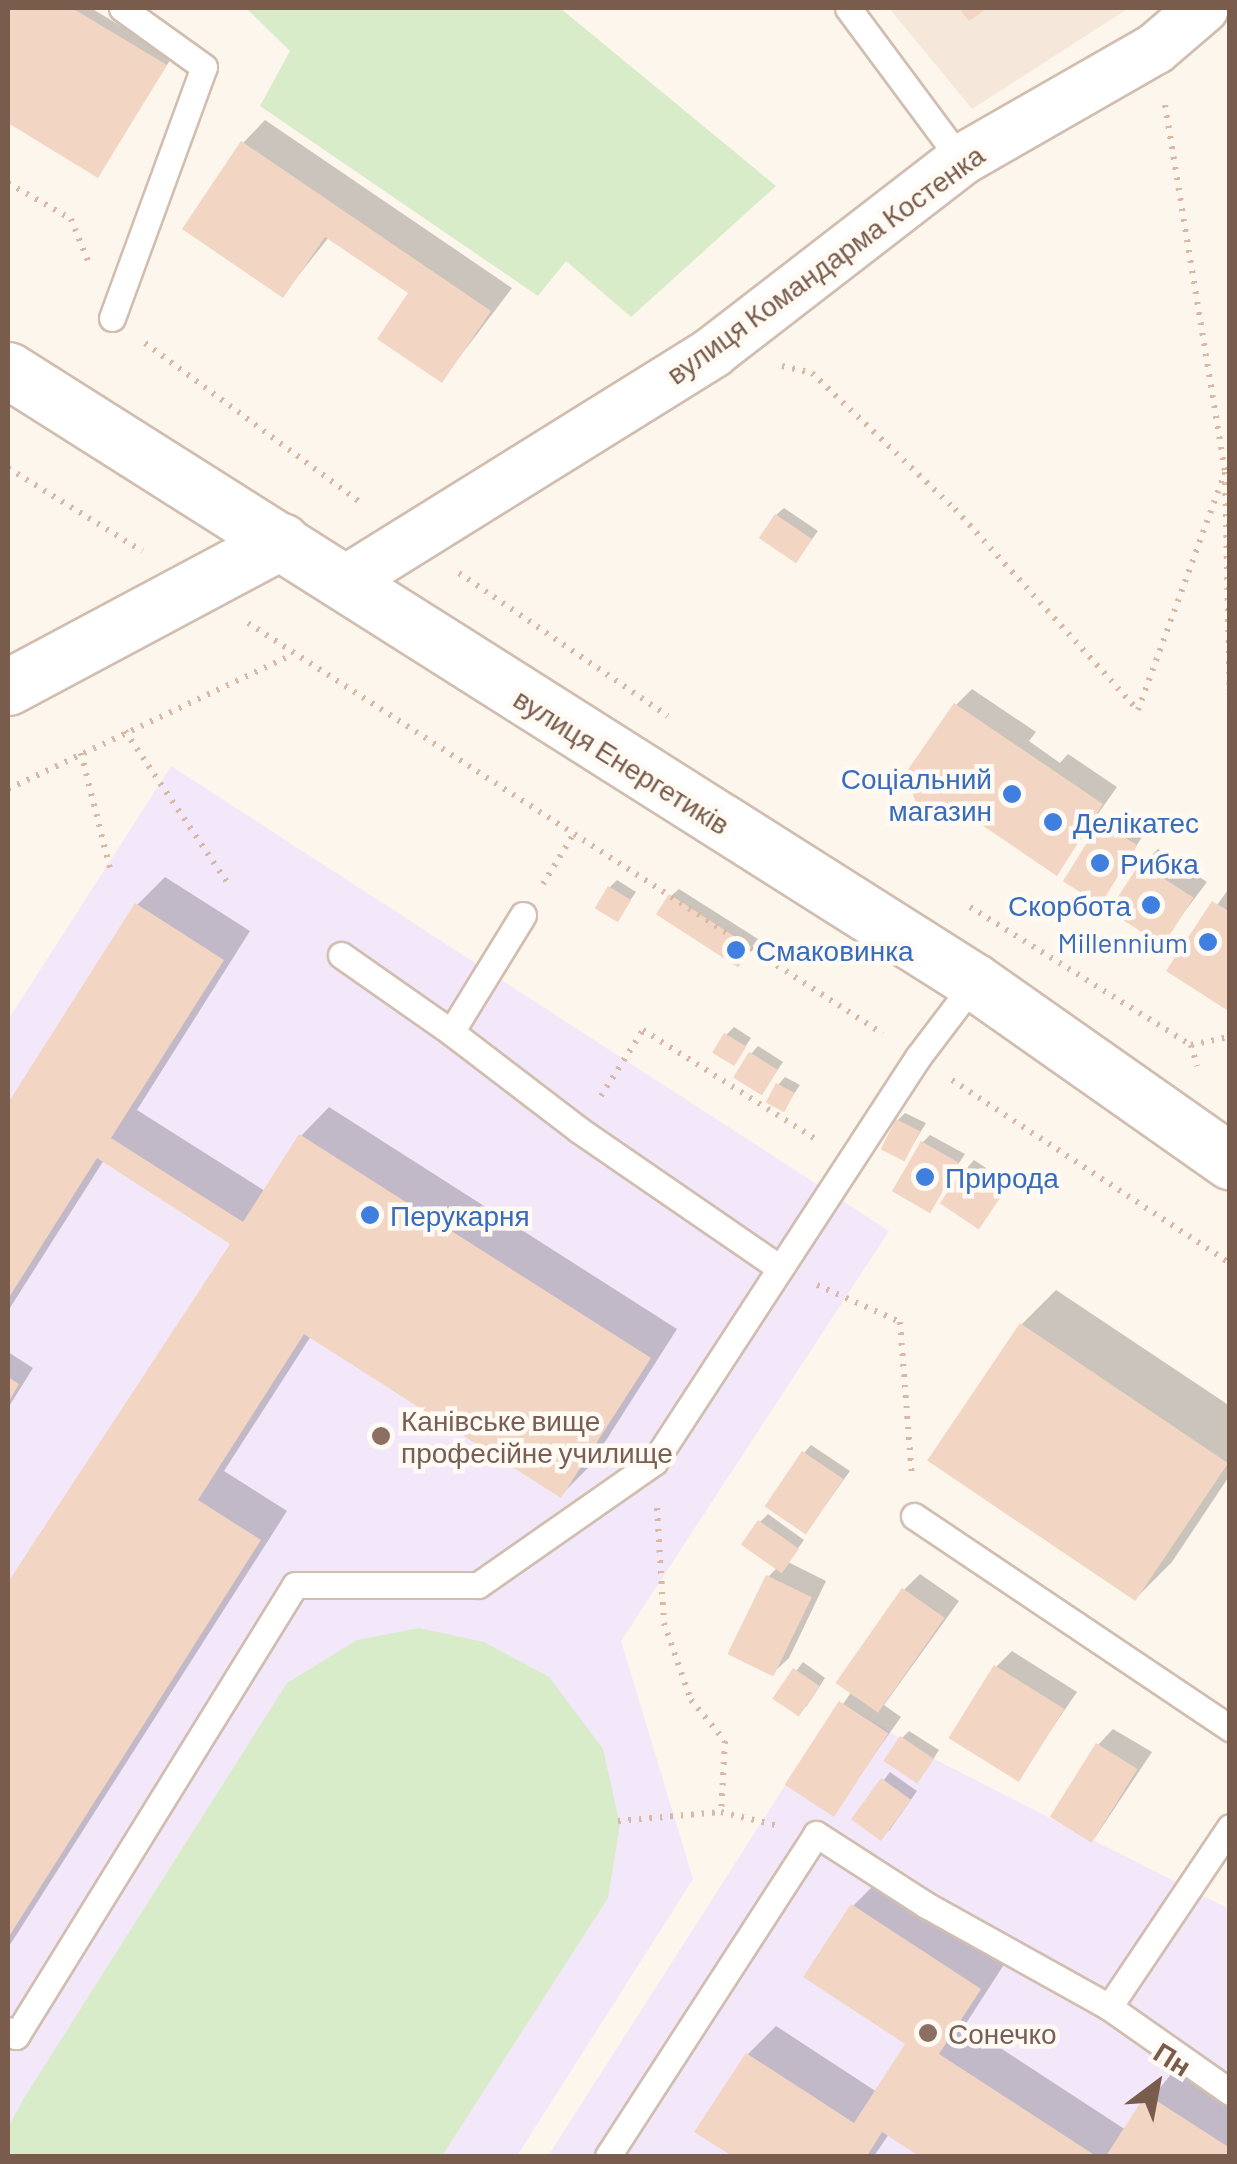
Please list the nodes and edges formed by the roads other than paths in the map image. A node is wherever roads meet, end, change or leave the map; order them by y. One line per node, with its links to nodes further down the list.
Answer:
1 (122, 8): 5 (lane)
2 (848, 8): 4 (lane)
3 (1203, 8): 4 (street, вулиця Командарма Костенка)
4 (961, 160): 8 (street, вулиця Командарма Костенка)
5 (112, 318)
6 (8, 370): 7 (main road, вулиця Енергетиків)
7 (281, 541): 8 (main road, вулиця Енергетиків); 9 (main road)
8 (344, 582): 12 (main road, вулиця Енергетиків)
9 (8, 687)
10 (523, 915): 13 (lane)
11 (342, 955): 13 (lane)
12 (976, 982): 14 (main road, вулиця Енергетиків); 15 (lane)
13 (452, 1032): 15 (lane)
14 (1230, 1160)
15 (780, 1268): 20 (lane)
16 (914, 1516): 17 (lane)
17 (1230, 1728)
18 (1227, 1839): 19 (lane)
19 (1108, 2007): 21 (lane); 22 (lane)
20 (8, 2030)
21 (1230, 2092)
22 (608, 2156)

